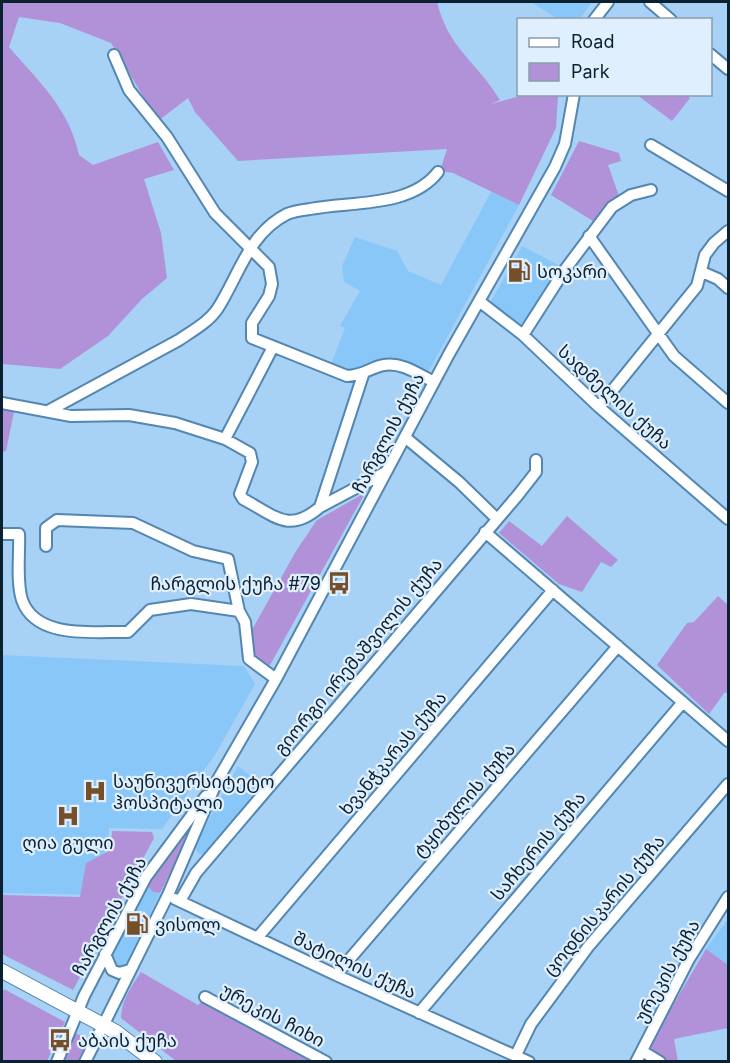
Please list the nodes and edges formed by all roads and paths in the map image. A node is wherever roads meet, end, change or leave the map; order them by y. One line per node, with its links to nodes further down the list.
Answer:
1 (608, 2): 3 (street)
2 (650, 2): 4 (street)
3 (596, 18)
4 (669, 18)
5 (712, 55): 7 (street)
6 (114, 56): 15 (street)
7 (729, 69)
8 (574, 96): 18 (street, ჩარგლის ქუჩა)
9 (651, 145): 12 (street)
10 (438, 172): 15 (street)
11 (651, 190): 14 (street)
12 (729, 190)
13 (729, 231): 16 (street)
14 (589, 236): 19 (street); 20 (street)
15 (250, 248): 21 (street); 27 (street)
16 (702, 272): 17 (street); 20 (street)
17 (729, 288)
18 (479, 301): 19 (street, სადმელის ქუჩა); 23 (street, ჩარგლის ქუჩა)
19 (523, 335): 26 (street, სადმელის ქუჩა)
20 (658, 336): 25 (street); 26 (street)
21 (273, 347): 22 (street); 29 (street)
22 (363, 375): 23 (street); 32 (street)
23 (434, 382): 28 (street, ჩარგლის ქუჩა)
24 (2, 403): 27 (street)
25 (729, 404)
26 (599, 407): 34 (street, სადმელის ქუჩა)
27 (50, 410): 29 (street)
28 (406, 438): 31 (street, ჩარგლის ქუჩა); 33 (street)
29 (225, 439): 32 (street)
30 (536, 460): 33 (street, გიორგი ირემაშვილის ქუჩა)
31 (387, 471): 32 (street); 41 (street, ჩარგლის ქუჩა)
32 (320, 507)
33 (497, 519): 35 (street, გიორგი ირემაშვილის ქუჩა)
34 (729, 519)
35 (485, 532): 38 (street); 48 (street, გიორგი ირემაშვილის ქუჩა)
36 (2, 534): 39 (street)
37 (46, 546): 39 (street)
38 (553, 590): 40 (street); 49 (street, ხვანჭკარას ქუჩა)
39 (239, 611): 41 (street)
40 (618, 646): 42 (street); 53 (street, ტყიბულის ქუჩა)
41 (276, 679): 44 (street, ჩარგლის ქუჩა)
42 (683, 702): 43 (street); 56 (street, საჩხერის ქუჩა)
43 (729, 741)
44 (217, 781): 46 (street, ჩარგლის ქუჩა); 50 (street, ჩარგლის ქუჩა)
45 (729, 784): 59 (street, ცოდნისკარის ქუჩა)
46 (168, 896): 48 (street, შატილის ქუჩა); 51 (street, ჩარგლის ქუჩა)
47 (729, 897): 58 (street, ურეკის ქუჩა)
48 (180, 901): 49 (street, შატილის ქუჩა)
49 (258, 937): 53 (street, შატილის ქუჩა)
50 (105, 954): 51 (street); 55 (street, ჩარგლის ქუჩა)
51 (130, 970): 57 (street, ჩარგლის ქუჩა)
52 (2, 971): 55 (main road)
53 (336, 975): 56 (street, შატილის ქუჩა)
54 (205, 997): 63 (street, ურეკის ჩიხი)
55 (78, 1012): 57 (main road); 60 (street)
56 (419, 1013): 59 (street, შატილის ქუჩა)
57 (103, 1025): 61 (street); 62 (main road)
58 (642, 1051): 65 (street, ურეკის ქუჩა); 66 (street)
59 (516, 1055): 64 (street, შატილის ქუჩა)
60 (57, 1062)
61 (86, 1062)
62 (155, 1062)
63 (326, 1062)
64 (529, 1062)
65 (636, 1062)
66 (660, 1062)

